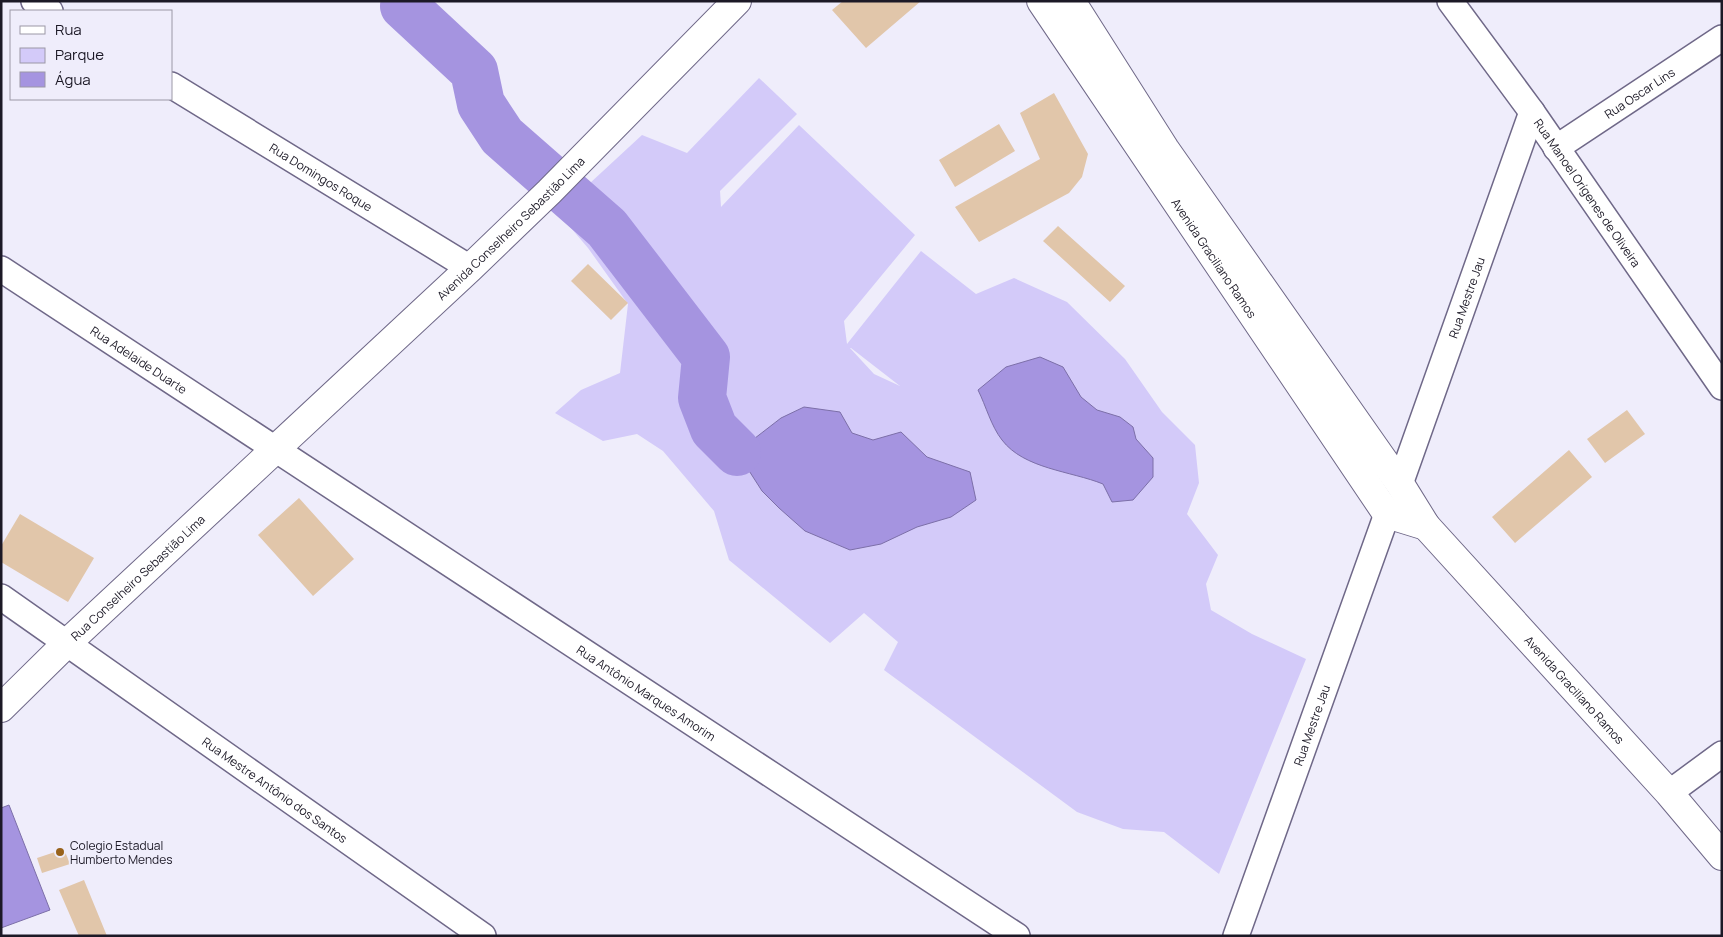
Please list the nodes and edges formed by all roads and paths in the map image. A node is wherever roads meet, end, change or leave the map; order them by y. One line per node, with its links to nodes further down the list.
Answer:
1 (34, 1): 6 (street)
2 (737, 1): 11 (street, Avenida Conselheiro Sebastião Lima)
3 (1041, 1): 16 (street, Avenida Graciliano Ramos)
4 (1071, 1): 15 (street, Avenida Graciliano Ramos)
5 (1450, 1): 9 (street, Rua Manoel Orígenes de Oliveira)
6 (48, 10)
7 (1722, 38): 10 (street, Rua Oscar Lins)
8 (172, 86): 11 (street, Rua Domingos Roque)
9 (1532, 112): 10 (street, Rua Manoel Orígenes de Oliveira); 15 (street, Rua Mestre Jau)
10 (1556, 148): 13 (street, Rua Manoel Orígenes de Oliveira)
11 (470, 268): 14 (street, Avenida Conselheiro Sebastião Lima)
12 (1, 269): 14 (street, Rua Adelaide Duarte)
13 (1722, 387)
14 (277, 449): 19 (street, Rua Conselheiro Sebastião Lima); 25 (street, Rua Antônio Marques Amorim)
15 (1400, 484): 16 (street); 17 (street, Avenida Graciliano Ramos)
16 (1388, 514): 17 (street); 26 (street, Rua Mestre Jau)
17 (1426, 526): 22 (street, Avenida Graciliano Ramos)
18 (1, 597): 19 (street, Rua Mestre Antônio dos Santos)
19 (66, 644): 20 (street, Rua Conselheiro Sebastião Lima); 24 (street, Rua Mestre Antônio dos Santos)
20 (1, 708)
21 (1722, 754): 22 (street)
22 (1670, 793): 23 (street, Avenida Graciliano Ramos)
23 (1722, 856)
24 (483, 936)
25 (1017, 936)
26 (1236, 936)

